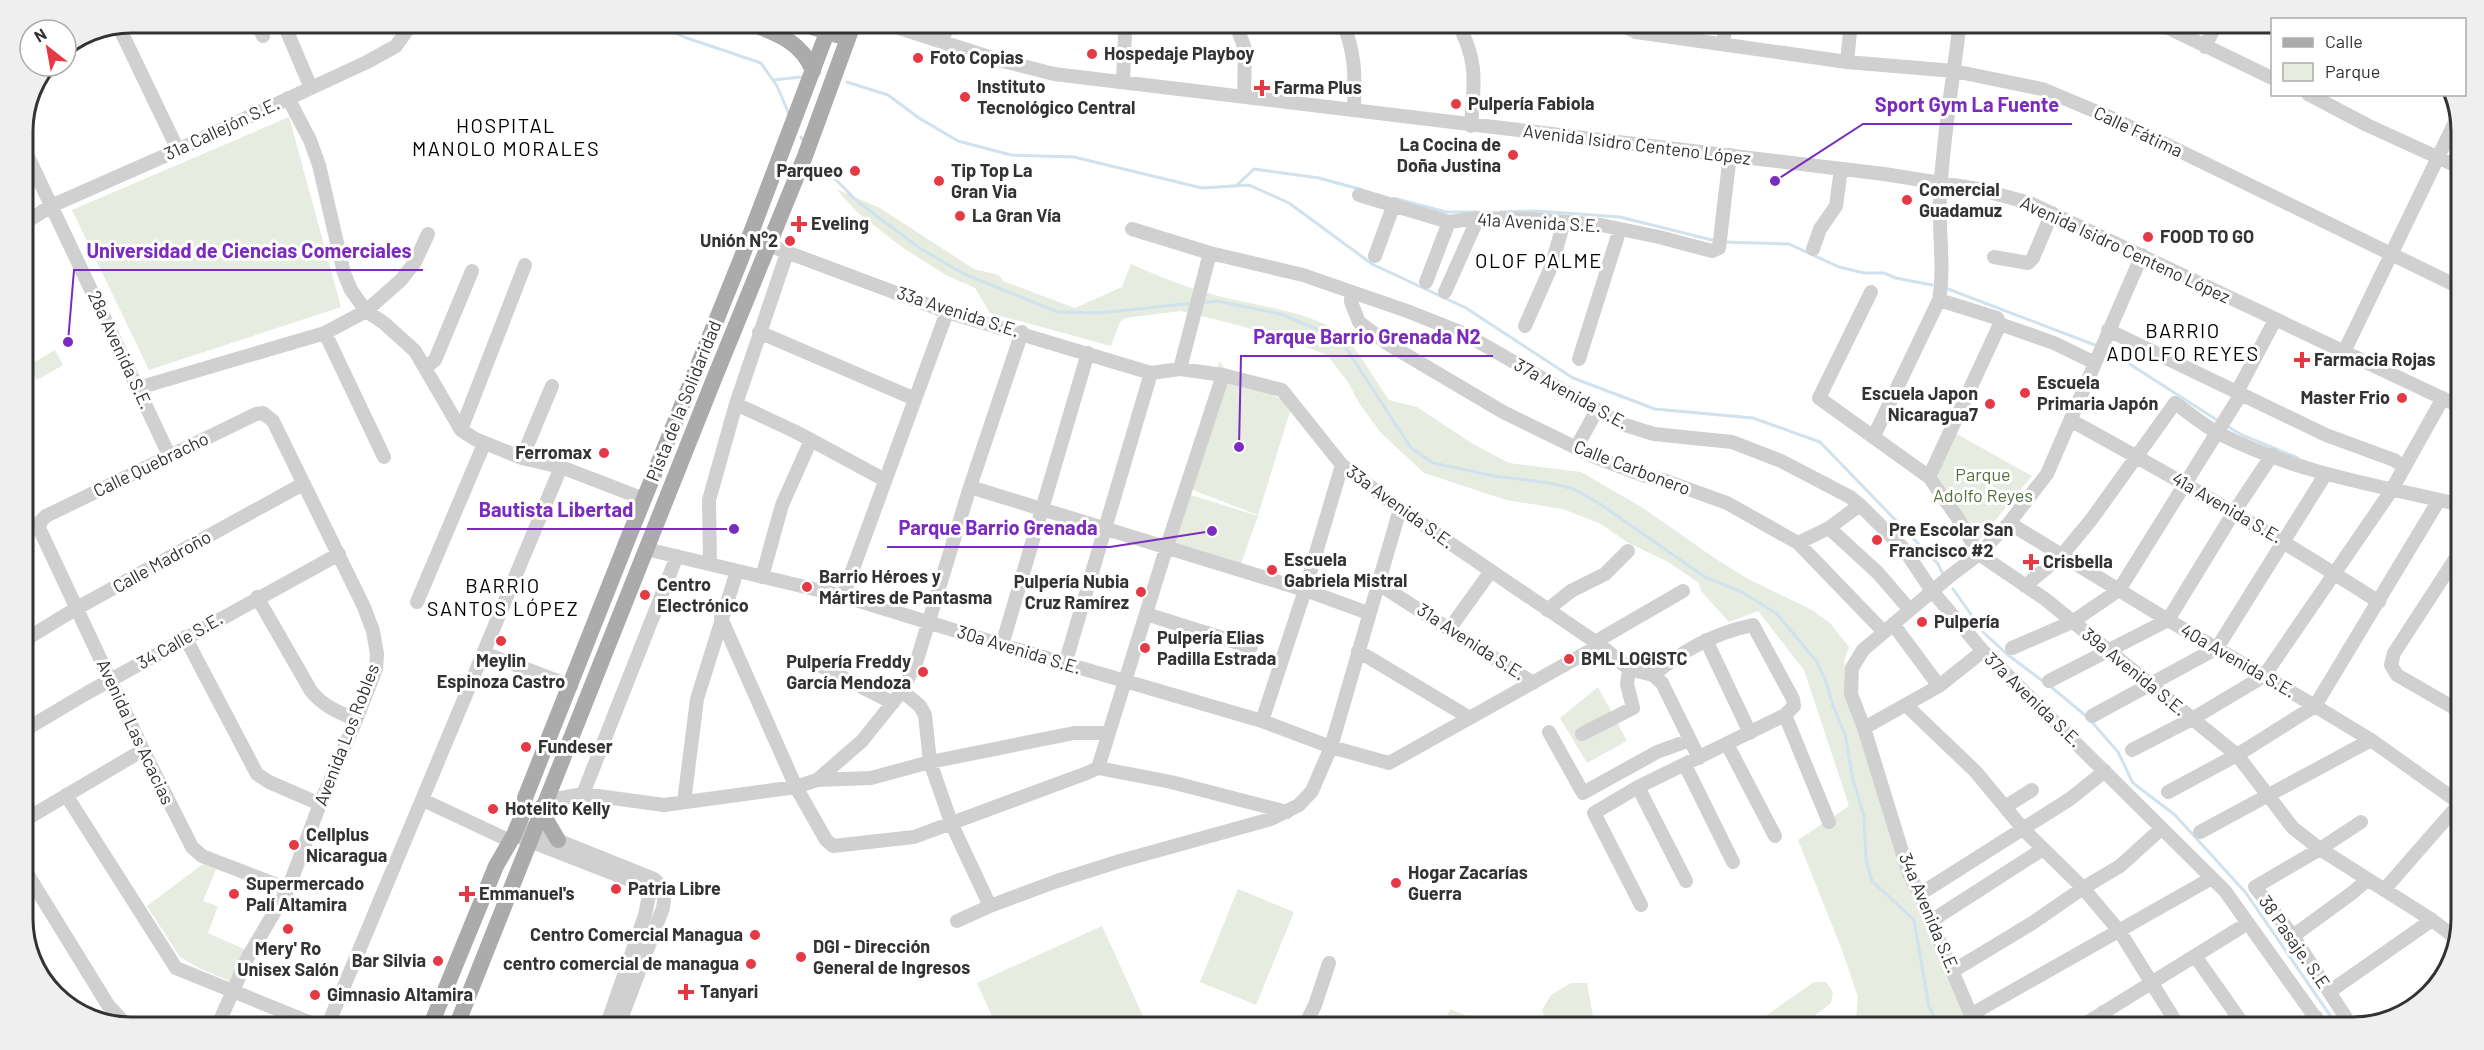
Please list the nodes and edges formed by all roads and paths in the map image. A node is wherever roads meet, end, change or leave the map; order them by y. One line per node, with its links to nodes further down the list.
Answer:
1 (262, 33): 20 (street)
2 (288, 33): 29 (street)
3 (405, 33): 29 (street, 31a Callejón S.E.)
4 (776, 33): 25 (main road)
5 (827, 33): 25 (main road, Pista de la Solidaridad)
6 (850, 33): 55 (main road, Pista de la Solidaridad)
7 (916, 33): 21 (street, Avenida Isidro Centeno López)
8 (945, 33): 21 (street)
9 (1124, 33): 28 (street)
10 (1239, 33): 31 (street)
11 (1347, 33): 33 (street)
12 (1463, 33): 34 (street)
13 (1644, 33): 22 (street, Calle Fátima)
14 (1724, 33): 22 (street)
15 (1850, 33): 24 (street)
16 (1959, 33): 26 (street)
17 (2178, 33): 23 (street)
18 (2212, 33): 23 (street)
19 (122, 34): 36 (street)
20 (263, 36)
21 (942, 41): 28 (street, Avenida Isidro Centeno López)
22 (1724, 43): 24 (street, Calle Fátima)
23 (2205, 47): 27 (street)
24 (1847, 62): 26 (street, Calle Fátima)
25 (813, 71): 54 (main road, Pista de la Solidaridad)
26 (1954, 71): 42 (street); 59 (street, Calle Fátima)
27 (2271, 78)
28 (1123, 82): 31 (street, Avenida Isidro Centeno López)
29 (311, 88): 32 (street, 31a Callejón S.E.)
30 (2312, 96): 38 (street)
31 (1244, 97): 33 (street, Avenida Isidro Centeno López)
32 (288, 98): 36 (street, 31a Callejón S.E.); 71 (street)
33 (1354, 110): 34 (street, Avenida Isidro Centeno López)
34 (1471, 126): 37 (street, Avenida Isidro Centeno López)
35 (2451, 130): 38 (street)
36 (178, 150): 45 (street, 31a Callejón S.E.)
37 (1730, 155): 41 (street, Avenida Isidro Centeno López); 52 (street, 41a Avenida S.E.)
38 (2437, 158): 39 (street); 59 (street)
39 (2451, 164)
40 (33, 169): 45 (street, 28a Avenida S.E.)
41 (1841, 169): 42 (street, Avenida Isidro Centeno López); 56 (street)
42 (1942, 182): 46 (street, Avenida Isidro Centeno López); 70 (street)
43 (1359, 195): 44 (street, 41a Avenida S.E.)
44 (1394, 204): 49 (street, 41a Avenida S.E.); 61 (street)
45 (51, 206): 47 (street, 31a Callejón S.E.); 89 (street, 28a Avenida S.E.)
46 (2052, 213): 60 (street, Avenida Isidro Centeno López); 62 (street)
47 (33, 218)
48 (1478, 218): 49 (street, 41a Avenida S.E.); 50 (street, 41a Avenida S.E.); 68 (street)
49 (1449, 222): 65 (street)
50 (1564, 222): 52 (street, 41a Avenida S.E.); 75 (street)
51 (1132, 229): 58 (street, 37a Avenida S.E.)
52 (1620, 229): 82 (street)
53 (428, 234): 71 (street)
54 (749, 238): 55 (street, 33a Avenida S.E.); 119 (main road, Pista de la Solidaridad)
55 (769, 245): 57 (street, 33a Avenida S.E.); 133 (main road, Pista de la Solidaridad)
56 (1813, 249)
57 (787, 253): 72 (street, 33a Avenida S.E.); 77 (street)
58 (1210, 253): 67 (street, 37a Avenida S.E.); 85 (street)
59 (2392, 254): 66 (street, Calle Fátima); 80 (street)
60 (2142, 255): 73 (street, Avenida Isidro Centeno López); 76 (street, 34a Avenida S.E.)
61 (1374, 256)
62 (1994, 257)
63 (525, 265): 98 (street)
64 (472, 271): 84 (street)
65 (1426, 282)
66 (2451, 283)
67 (1351, 292): 95 (street, 37a Avenida S.E.); 103 (street, Calle Carbonero)
68 (1445, 292)
69 (1871, 292): 100 (street, 39a Avenida S.E.)
70 (1939, 300): 74 (street); 100 (street)
71 (366, 311): 79 (street); 84 (street)
72 (947, 312): 78 (street, 33a Avenida S.E.); 92 (street)
73 (2275, 320): 80 (street, Avenida Isidro Centeno López); 90 (street)
74 (2000, 324): 83 (street); 113 (street)
75 (1525, 326)
76 (2108, 330): 83 (street, 34a Avenida S.E.); 90 (street)
77 (759, 332): 92 (street); 94 (street)
78 (1022, 332): 81 (street, 33a Avenida S.E.); 117 (street)
79 (326, 333): 89 (street); 107 (street)
80 (2344, 352): 91 (street, Avenida Isidro Centeno López)
81 (1088, 353): 86 (street, 33a Avenida S.E.); 123 (street)
82 (1579, 359)
83 (2095, 363): 97 (street, 34a Avenida S.E.)
84 (426, 367): 98 (street)
85 (1180, 369): 86 (street, 33a Avenida S.E.); 87 (street, 33a Avenida S.E.)
86 (1151, 373): 129 (street)
87 (1223, 375): 109 (street, 33a Avenida S.E.); 132 (street)
88 (552, 386): 108 (street)
89 (138, 388): 106 (street, 28a Avenida S.E.)
90 (2239, 393): 99 (street); 110 (street)
91 (2443, 398): 93 (street, Avenida Isidro Centeno López); 110 (street)
92 (915, 399): 114 (street)
93 (2451, 402)
94 (736, 404): 101 (street); 139 (street)
95 (1597, 410): 103 (street); 122 (street, 37a Avenida S.E.)
96 (263, 413): 106 (street, Calle Quebracho); 116 (street, Avenida Los Robles)
97 (2072, 421): 105 (street, 41a Avenida S.E.); 127 (street, 34a Avenida S.E.)
98 (461, 430): 102 (street)
99 (2218, 433): 104 (street); 105 (street); 115 (street)
100 (1874, 436): 113 (street, 39a Avenida S.E.)
101 (811, 440): 114 (street); 144 (street)
102 (484, 444): 108 (street); 153 (street)
103 (1576, 448): 131 (street, Calle Carbonero)
104 (2272, 455): 112 (street); 125 (street)
105 (2136, 456): 115 (street, 41a Avenida S.E.); 137 (street)
106 (170, 457): 126 (street, Calle Quebracho)
107 (384, 457)
108 (522, 458): 111 (street)
109 (1342, 465): 124 (street, 33a Avenida S.E.); 148 (street)
110 (2404, 466): 118 (street)
111 (561, 467): 119 (street); 177 (street)
112 (2325, 475): 118 (street); 130 (street)
113 (1929, 477): 136 (street, 39a Avenida S.E.)
114 (885, 480): 151 (street)
115 (2184, 482): 125 (street, 41a Avenida S.E.); 149 (street)
116 (303, 484): 135 (street, Avenida Los Robles); 155 (street, Calle Madroño)
117 (970, 487): 123 (street); 162 (street)
118 (2391, 491): 120 (street); 143 (street)
119 (644, 499): 187 (main road, Pista de la Solidaridad)
120 (2439, 500): 121 (street); 154 (street)
121 (2451, 503)
122 (1860, 505): 128 (street); 146 (street, 37a Avenida S.E.)
123 (1042, 508): 129 (street); 170 (street)
124 (1401, 509): 142 (street, 33a Avenida S.E.); 145 (street)
125 (2234, 512): 130 (street, 41a Avenida S.E.); 161 (street)
126 (41, 521): 155 (street, Avenida Las Acacias)
127 (2009, 523): 136 (street, 34a Avenida S.E.); 137 (street, 40a Avenida S.E.)
128 (1829, 528): 131 (street); 156 (street)
129 (1105, 529): 132 (street); 179 (street)
130 (2284, 542): 143 (street, 41a Avenida S.E.); 173 (street)
131 (1798, 543): 165 (street, Calle Carbonero)
132 (1167, 546): 148 (street); 159 (street)
133 (646, 549): 138 (street, 30a Avenida S.E.); 231 (main road, Pista de la Solidaridad)
134 (1628, 551): 157 (street)
135 (339, 554): 152 (street, 34 Calle S.E.); 199 (street, Avenida Los Robles)
136 (1979, 554): 146 (street, 34a Avenida S.E.); 147 (street, 39a Avenida S.E.)
137 (2062, 555): 147 (street); 149 (street, 40a Avenida S.E.)
138 (677, 556): 139 (street, 30a Avenida S.E.); 224 (street)
139 (710, 564): 141 (street, 30a Avenida S.E.)
140 (2451, 565): 194 (street)
141 (737, 571): 144 (street, 30a Avenida S.E.); 160 (street)
142 (1491, 571): 157 (street, 33a Avenida S.E.); 164 (street)
143 (2335, 574): 154 (street, 41a Avenida S.E.); 182 (street)
144 (762, 577): 151 (street, 30a Avenida S.E.)
145 (1377, 583): 158 (street); 164 (street, 31a Avenida S.E.)
146 (1942, 583): 156 (street, 34a Avenida S.E.); 176 (street, 37a Avenida S.E.)
147 (2025, 586): 163 (street, 39a Avenida S.E.)
148 (1305, 590): 158 (street); 200 (street)
149 (2119, 590): 161 (street, 40a Avenida S.E.); 163 (street)
150 (1683, 591): 169 (street)
151 (843, 596): 162 (street, 30a Avenida S.E.)
152 (257, 597): 167 (street, 34 Calle S.E.); 199 (street)
153 (417, 602)
154 (2379, 602): 193 (street)
155 (77, 608): 166 (street, Calle Madroño); 183 (street, Avenida Las Acacias)
156 (1909, 609): 165 (street, 34a Avenida S.E.)
157 (1548, 610): 169 (street, 33a Avenida S.E.)
158 (1368, 613): 175 (street)
159 (1146, 614): 171 (street); 184 (street)
160 (721, 618): 220 (street); 229 (street)
161 (2168, 620): 173 (street, 40a Avenida S.E.); 174 (street)
162 (927, 621): 170 (street, 30a Avenida S.E.); 190 (street)
163 (2072, 622): 172 (street); 174 (street, 39a Avenida S.E.)
164 (1450, 628): 186 (street, 31a Avenida S.E.)
165 (1889, 628): 188 (street, Calle Carbonero); 202 (street, 34a Avenida S.E.)
166 (33, 635)
167 (185, 637): 183 (street, 34 Calle S.E.); 230 (street)
168 (1706, 640): 181 (street); 195 (street); 205 (street)
169 (1598, 644): 180 (street, 33a Avenida S.E.); 186 (street)
170 (1002, 645): 179 (street, 30a Avenida S.E.)
171 (1251, 647)
172 (2012, 648)
173 (2217, 648): 182 (street, 40a Avenida S.E.); 189 (street)
174 (2107, 650): 185 (street); 189 (street, 39a Avenida S.E.)
175 (1358, 651): 197 (street); 210 (street)
176 (1983, 651): 188 (street); 218 (street, 37a Avenida S.E.)
177 (484, 653): 187 (street); 228 (street)
178 (817, 664): 191 (street)
179 (1065, 664): 184 (street, 30a Avenida S.E.)
180 (1629, 669): 181 (street, 33a Avenida S.E.); 206 (street)
181 (1653, 675): 207 (street)
182 (2264, 676): 193 (street, 40a Avenida S.E.); 198 (street)
183 (110, 680): 201 (street, 34 Calle S.E.); 211 (street, Avenida Las Acacias)
184 (1125, 681): 200 (street, 30a Avenida S.E.); 204 (street)
185 (2049, 681)
186 (1533, 683): 197 (street)
187 (571, 686): 242 (main road, Pista de la Solidaridad)
188 (1939, 686): 192 (street)
189 (2150, 686): 196 (street); 198 (street, 39a Avenida S.E.)
190 (902, 691): 191 (street); 215 (street)
191 (893, 703): 219 (street)
192 (1907, 706): 202 (street); 232 (street)
193 (2315, 706): 208 (street, 40a Avenida S.E.); 213 (street)
194 (2451, 706)
195 (1785, 715): 205 (street); 236 (street)
196 (2092, 716)
197 (1470, 718): 210 (street, 30a Avenida S.E.)
198 (2192, 719): 212 (street); 213 (street, 39a Avenida S.E.)
199 (356, 720): 230 (street, Avenida Los Robles)
200 (1262, 721): 210 (street, 30a Avenida S.E.)
201 (33, 725)
202 (1864, 728): 255 (street, 34a Avenida S.E.)
203 (1549, 732): 207 (street)
204 (1109, 733): 215 (street); 217 (street)
205 (1750, 733): 209 (street)
206 (1582, 734)
207 (1690, 740): 214 (street)
208 (2371, 740): 225 (street); 227 (street, 40a Avenida S.E.)
209 (1727, 744): 214 (street); 243 (street)
210 (1331, 747): 233 (street)
211 (143, 750): 226 (street); 253 (street, Avenida Las Acacias)
212 (2132, 750)
213 (2237, 755): 223 (street); 225 (street, 39a Avenida S.E.)
214 (1699, 758): 216 (street)
215 (930, 762): 219 (street); 238 (street)
216 (1685, 765): 221 (street); 247 (street)
217 (1098, 768): 233 (street); 238 (street)
218 (2105, 771): 239 (street, 37a Avenida S.E.); 240 (street)
219 (817, 780): 220 (street)
220 (796, 787): 229 (street); 238 (street)
221 (1638, 787): 250 (street); 256 (street)
222 (2032, 789): 232 (street)
223 (2168, 792)
224 (583, 794): 229 (street); 231 (street)
225 (2269, 794): 241 (street); 246 (street, 39a Avenida S.E.)
226 (66, 795): 234 (street); 269 (street)
227 (2451, 797)
228 (423, 801): 242 (street); 275 (street)
229 (684, 802)
230 (320, 804): 253 (street, Avenida Los Robles)
231 (544, 804): 242 (main road, Pista de la Solidaridad); 244 (main road)
232 (2005, 807): 240 (street)
233 (1287, 813): 257 (street)
234 (33, 815)
235 (2451, 815): 254 (street)
236 (1828, 822)
237 (2361, 822): 246 (street)
238 (952, 825): 257 (street)
239 (2162, 829): 248 (street, 37a Avenida S.E.); 252 (street)
240 (2024, 830): 245 (street); 255 (street)
241 (2200, 832)
242 (520, 834): 244 (street); 276 (main road, Pista de la Solidaridad); 277 (main road, Pista de la Solidaridad); 278 (street)
243 (1775, 836)
244 (558, 840): 279 (street)
245 (2043, 849): 252 (street); 260 (street)
246 (2320, 849): 249 (street, 39a Avenida S.E.); 264 (street, 38 Pasaje. S.E)
247 (1733, 862)
248 (2212, 878): 261 (street, 37a Avenida S.E.); 262 (street)
249 (2367, 880): 254 (street, 39a Avenida S.E.); 264 (street)
250 (1686, 881)
251 (33, 883): 272 (street)
252 (2083, 888): 262 (street); 267 (street)
253 (288, 889): 269 (street, Avenida Los Robles)
254 (2384, 891): 258 (street, 39a Avenida S.E.)
255 (1920, 894): 260 (street, 34a Avenida S.E.)
256 (1641, 905)
257 (990, 906): 259 (street)
258 (2432, 920): 263 (street, 39a Avenida S.E.); 270 (street)
259 (957, 921)
260 (1931, 921): 267 (street, 34a Avenida S.E.)
261 (2248, 923): 265 (street); 287 (street, 37a Avenida S.E.)
262 (2121, 932): 268 (street); 282 (street)
263 (2449, 933)
264 (2293, 936): 270 (street, 38 Pasaje. S.E)
265 (2195, 956): 268 (street); 286 (street)
266 (1329, 963): 280 (street)
267 (1953, 971): 281 (street, 34a Avenida S.E.)
268 (2151, 982): 271 (street); 285 (street)
269 (233, 991): 273 (street, Avenida Los Robles); 274 (street)
270 (2329, 993): 288 (street, 38 Pasaje. S.E)
271 (2103, 1012): 283 (street); 284 (street)
272 (118, 1016)
273 (222, 1017)
274 (296, 1017)
275 (332, 1017)
276 (434, 1017)
277 (460, 1017)
278 (610, 1017)
279 (622, 1017)
280 (1309, 1017)
281 (1971, 1017)
282 (1980, 1017)
283 (2096, 1017)
284 (2106, 1017)
285 (2172, 1017)
286 (2237, 1017)
287 (2315, 1017)
288 (2345, 1017)

